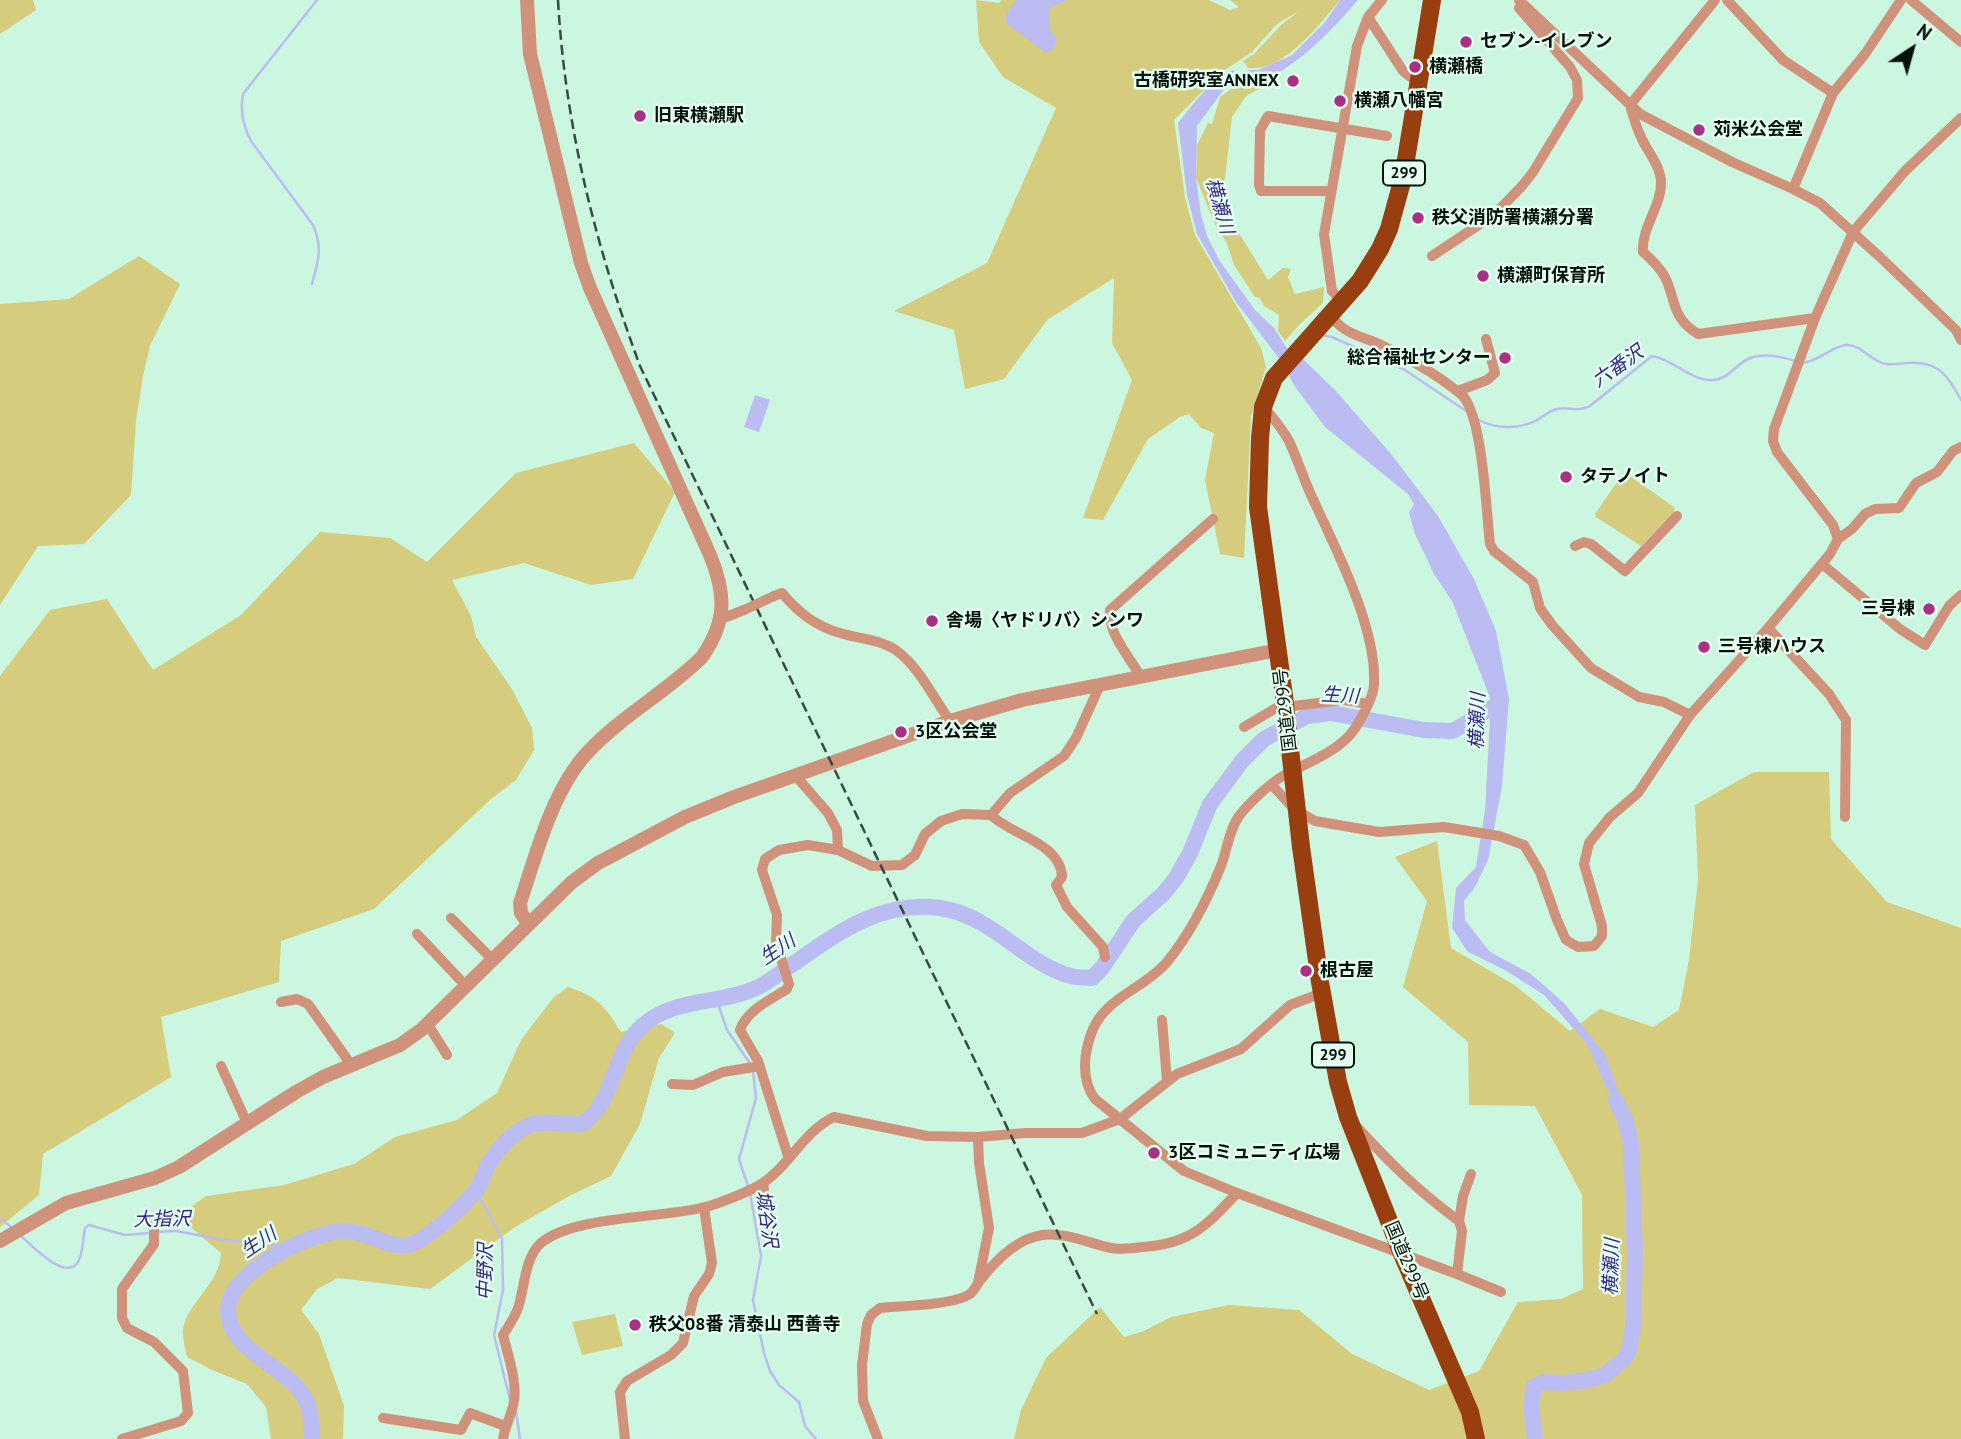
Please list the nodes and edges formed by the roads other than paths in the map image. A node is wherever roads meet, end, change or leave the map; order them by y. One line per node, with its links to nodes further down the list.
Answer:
1 (527, 0): 34 (street)
2 (1382, 0): 9 (street)
3 (1432, 0): 11 (highway, 国道299号 / 299)
4 (1517, 0): 13 (street); 20 (street)
5 (1715, 0): 13 (street)
6 (1727, 0): 12 (street)
7 (1901, 0): 12 (street)
8 (1911, 0): 10 (street)
9 (1368, 17): 11 (street); 15 (street)
10 (1961, 42)
11 (1419, 80): 21 (highway, 国道299号 / 299)
12 (1833, 93): 17 (street)
13 (1630, 105): 17 (street); 22 (street)
14 (1960, 122): 19 (street)
15 (1344, 129): 16 (street); 18 (street); 18 (street)
16 (1387, 136)
17 (1793, 189): 19 (street)
18 (1330, 191): 21 (street)
19 (1853, 232): 22 (street); 23 (street)
20 (1432, 256)
21 (1332, 314): 25 (street); 26 (highway, 国道299号 / 299)
22 (1815, 318): 30 (street)
23 (1959, 331)
24 (1486, 339): 25 (street)
25 (1458, 391): 40 (street)
26 (1263, 407): 36 (highway, 国道299号 / 299); 39 (street)
27 (1961, 447): 30 (street)
28 (1677, 516): 31 (street)
29 (1213, 519): 37 (street)
30 (1838, 539): 32 (street)
31 (1574, 546)
32 (1822, 564): 33 (street); 35 (street)
33 (1961, 595)
34 (721, 620): 41 (street, bridge); 49 (street)
35 (1768, 628): 40 (street); 46 (street)
36 (1278, 650): 37 (street); 54 (highway, 国道299号 / 299, bridge)
37 (1142, 677): 38 (street)
38 (1100, 685): 41 (street); 45 (street)
39 (1366, 708): 42 (street); 44 (street)
40 (1690, 715): 44 (street)
41 (950, 721): 43 (street)
42 (1244, 727)
43 (795, 775): 47 (street); 49 (street)
44 (1272, 785): 65 (street)
45 (991, 815): 47 (street); 51 (street)
46 (1845, 817)
47 (838, 850): 61 (street)
48 (452, 918): 52 (street)
49 (528, 923): 52 (street)
50 (417, 934): 53 (street)
51 (1105, 957)
52 (492, 959): 53 (street)
53 (466, 985): 57 (street)
54 (1322, 993): 62 (street); 64 (highway, 国道299号 / 299)
55 (281, 1002): 60 (street)
56 (1161, 1020): 62 (street)
57 (427, 1023): 58 (street); 60 (street)
58 (447, 1055)
59 (221, 1066): 66 (street)
60 (352, 1066): 66 (street)
61 (759, 1066): 63 (street); 68 (street)
62 (1167, 1081): 65 (street)
63 (672, 1084)
64 (1348, 1117): 74 (street); 77 (highway, 国道299号 / 299)
65 (1120, 1119): 67 (street); 71 (street)
66 (247, 1124): 75 (street)
67 (978, 1137): 68 (street); 79 (street)
68 (788, 1156): 70 (street)
69 (1471, 1174): 74 (street)
70 (753, 1188): 72 (street); 76 (street)
71 (1237, 1193): 77 (street); 79 (street)
72 (704, 1208): 82 (street); 85 (street)
73 (165, 1219): 83 (street)
74 (1459, 1221): 78 (street)
75 (11, 1234)
76 (769, 1236)
77 (1402, 1254): 78 (street); 87 (highway, 国道299号 / 299)
78 (1457, 1274): 80 (street)
79 (978, 1283): 86 (street)
80 (1501, 1292)
81 (383, 1418): 82 (street)
82 (505, 1426): 84 (street)
83 (122, 1439)
84 (503, 1439)
85 (625, 1439)
86 (878, 1439)
87 (1476, 1439)

